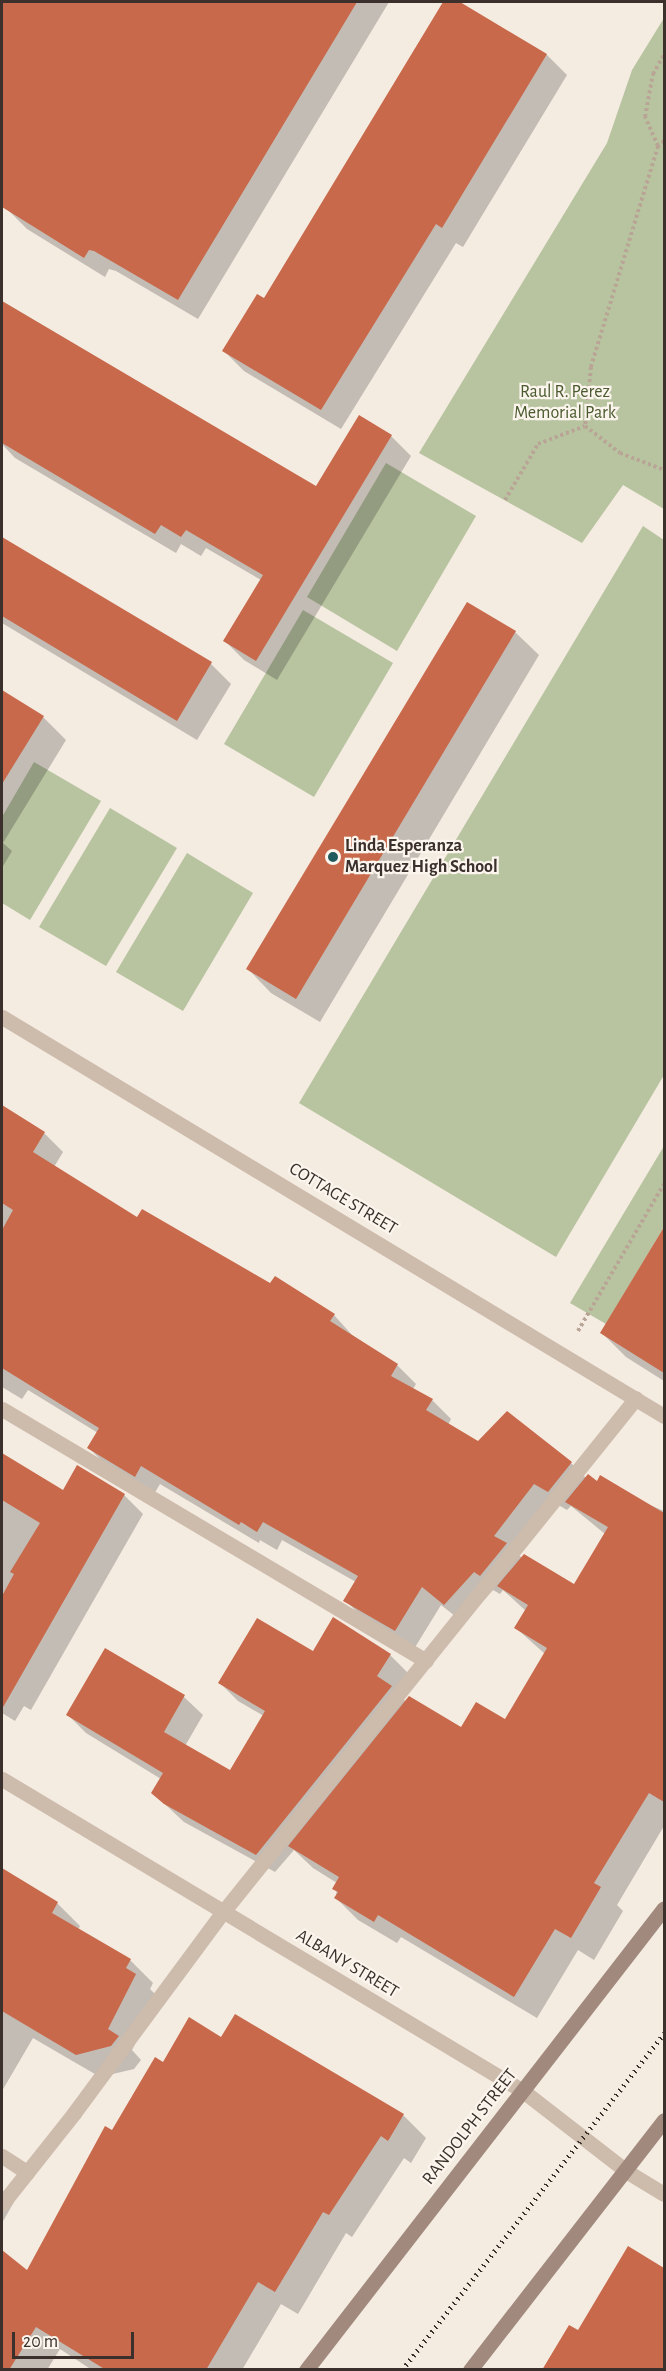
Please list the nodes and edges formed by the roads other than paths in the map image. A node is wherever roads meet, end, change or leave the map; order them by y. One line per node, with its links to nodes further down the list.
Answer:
1 (2, 1017): 2 (street, COTTAGE STREET)
2 (636, 1398): 4 (street, COTTAGE STREET); 5 (street)
3 (2, 1409): 5 (street)
4 (664, 1416)
5 (426, 1661): 8 (street)
6 (2, 1779): 8 (street, ALBANY STREET)
7 (664, 1908): 9 (street, RANDOLPH STREET)
8 (223, 1912): 9 (street, ALBANY STREET); 13 (street)
9 (523, 2091): 12 (street, ALBANY STREET); 16 (street, RANDOLPH STREET)
10 (664, 2120): 12 (street)
11 (2, 2156): 13 (street)
12 (626, 2171): 14 (street, ALBANY STREET); 17 (street)
13 (27, 2172): 15 (street)
14 (664, 2194)
15 (2, 2204)
16 (306, 2370)
17 (470, 2370)

